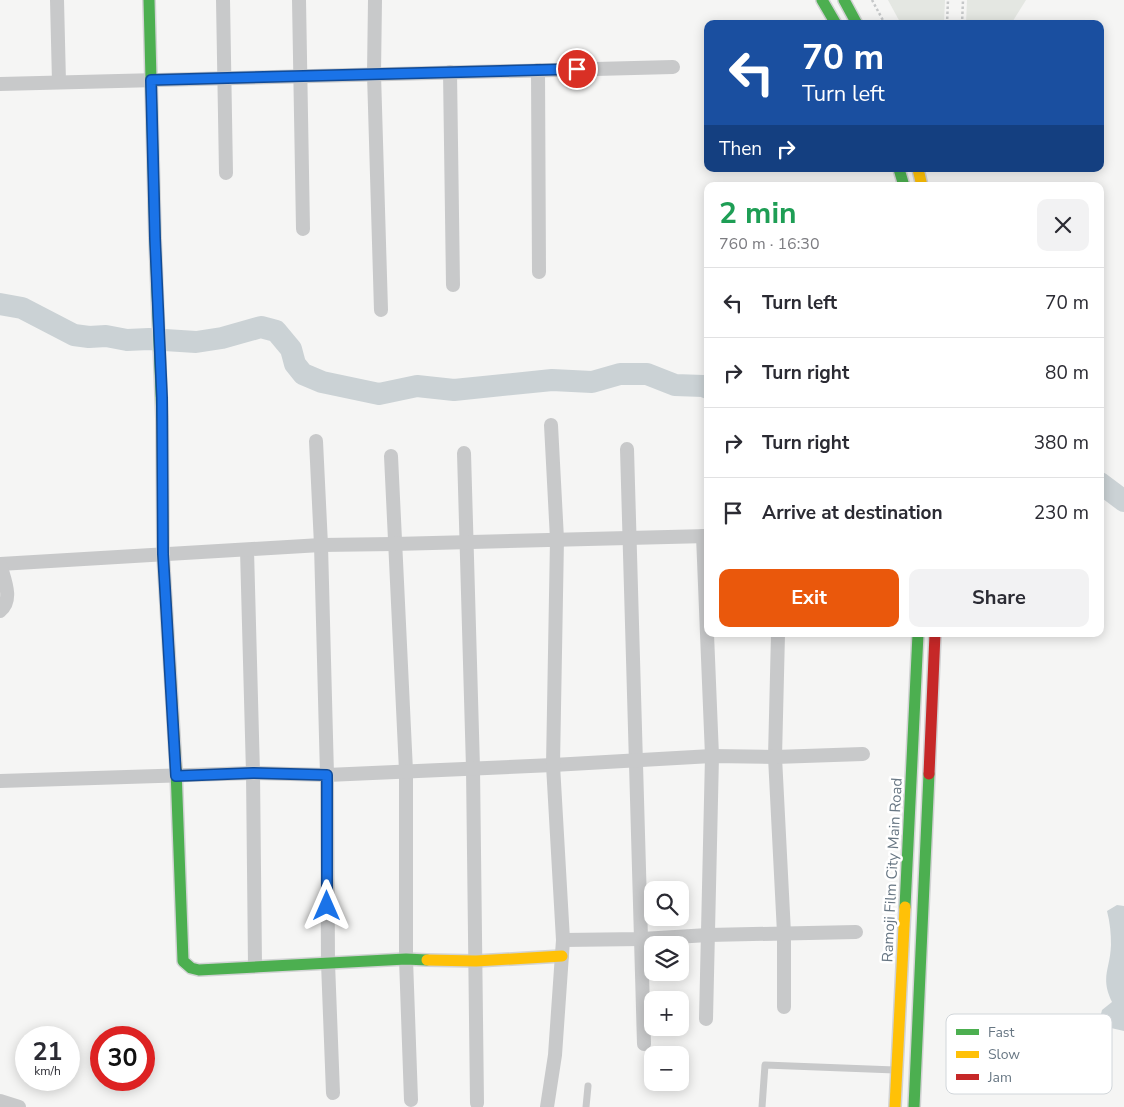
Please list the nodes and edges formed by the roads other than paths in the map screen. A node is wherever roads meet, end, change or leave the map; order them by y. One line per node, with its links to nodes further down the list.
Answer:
1 (57, 0): 17 (street)
2 (149, 0): 16 (street)
3 (223, 0): 15 (street)
4 (299, 0): 14 (street)
5 (375, 0): 13 (street)
6 (822, 0): 8 (street)
7 (844, 0): 9 (street)
8 (834, 20)
9 (855, 20)
10 (673, 67): 11 (street)
11 (538, 70): 12 (street); 21 (street)
12 (450, 72): 13 (street); 22 (street)
13 (374, 74): 14 (street); 23 (street)
14 (301, 76): 15 (street); 20 (street)
15 (224, 78): 16 (street); 19 (street)
16 (151, 80): 17 (street); 36 (street)
17 (59, 82): 18 (street)
18 (0, 84)
19 (226, 173)
20 (303, 229)
21 (539, 272)
22 (453, 285)
23 (381, 310)
24 (551, 425): 31 (street)
25 (316, 441): 33 (street)
26 (628, 449): 30 (street)
27 (464, 453): 32 (street)
28 (391, 456): 34 (street)
29 (704, 536): 30 (street)
30 (631, 538): 31 (street); 46 (street)
31 (557, 539): 32 (street); 47 (street)
32 (467, 541): 34 (street); 48 (street)
33 (321, 544): 34 (street); 35 (street); 51 (street)
34 (394, 544): 49 (street)
35 (247, 550): 36 (street); 50 (street)
36 (163, 554): 37 (street); 52 (street)
37 (0, 564): 38 (street)
38 (0, 611)
39 (708, 637): 44 (street)
40 (778, 637): 45 (street)
41 (918, 637): 67 (street, Ramoji Film City Main Road)
42 (935, 637): 78 (street)
43 (863, 754): 45 (street)
44 (712, 756): 45 (street); 46 (street); 56 (street)
45 (775, 757): 55 (street)
46 (635, 760): 47 (street); 57 (street)
47 (553, 766): 48 (street); 58 (street)
48 (473, 768): 49 (street); 61 (street)
49 (406, 771): 51 (street); 60 (street)
50 (253, 773): 51 (street); 52 (street); 63 (street)
51 (327, 775): 62 (street)
52 (176, 776): 53 (street); 63 (street)
53 (0, 781)
54 (856, 932): 55 (street)
55 (784, 933): 56 (street); 64 (street)
56 (708, 935): 57 (street); 65 (street)
57 (642, 939): 58 (street); 66 (street)
58 (563, 940): 59 (street)
59 (562, 956): 61 (street); 74 (street)
60 (406, 959): 61 (street); 62 (street); 70 (street)
61 (476, 961): 72 (street)
62 (328, 963): 63 (street); 69 (street)
63 (255, 966)
64 (784, 1007)
65 (706, 1019)
66 (644, 1044)
67 (897, 1070): 76 (lane); 77 (street, Ramoji Film City Main Road)
68 (588, 1086): 75 (lane)
69 (333, 1093)
70 (411, 1100)
71 (0, 1101): 73 (street)
72 (477, 1103)
73 (19, 1107)
74 (547, 1107)
75 (586, 1107)
76 (762, 1107)
77 (895, 1107)
78 (914, 1107)

